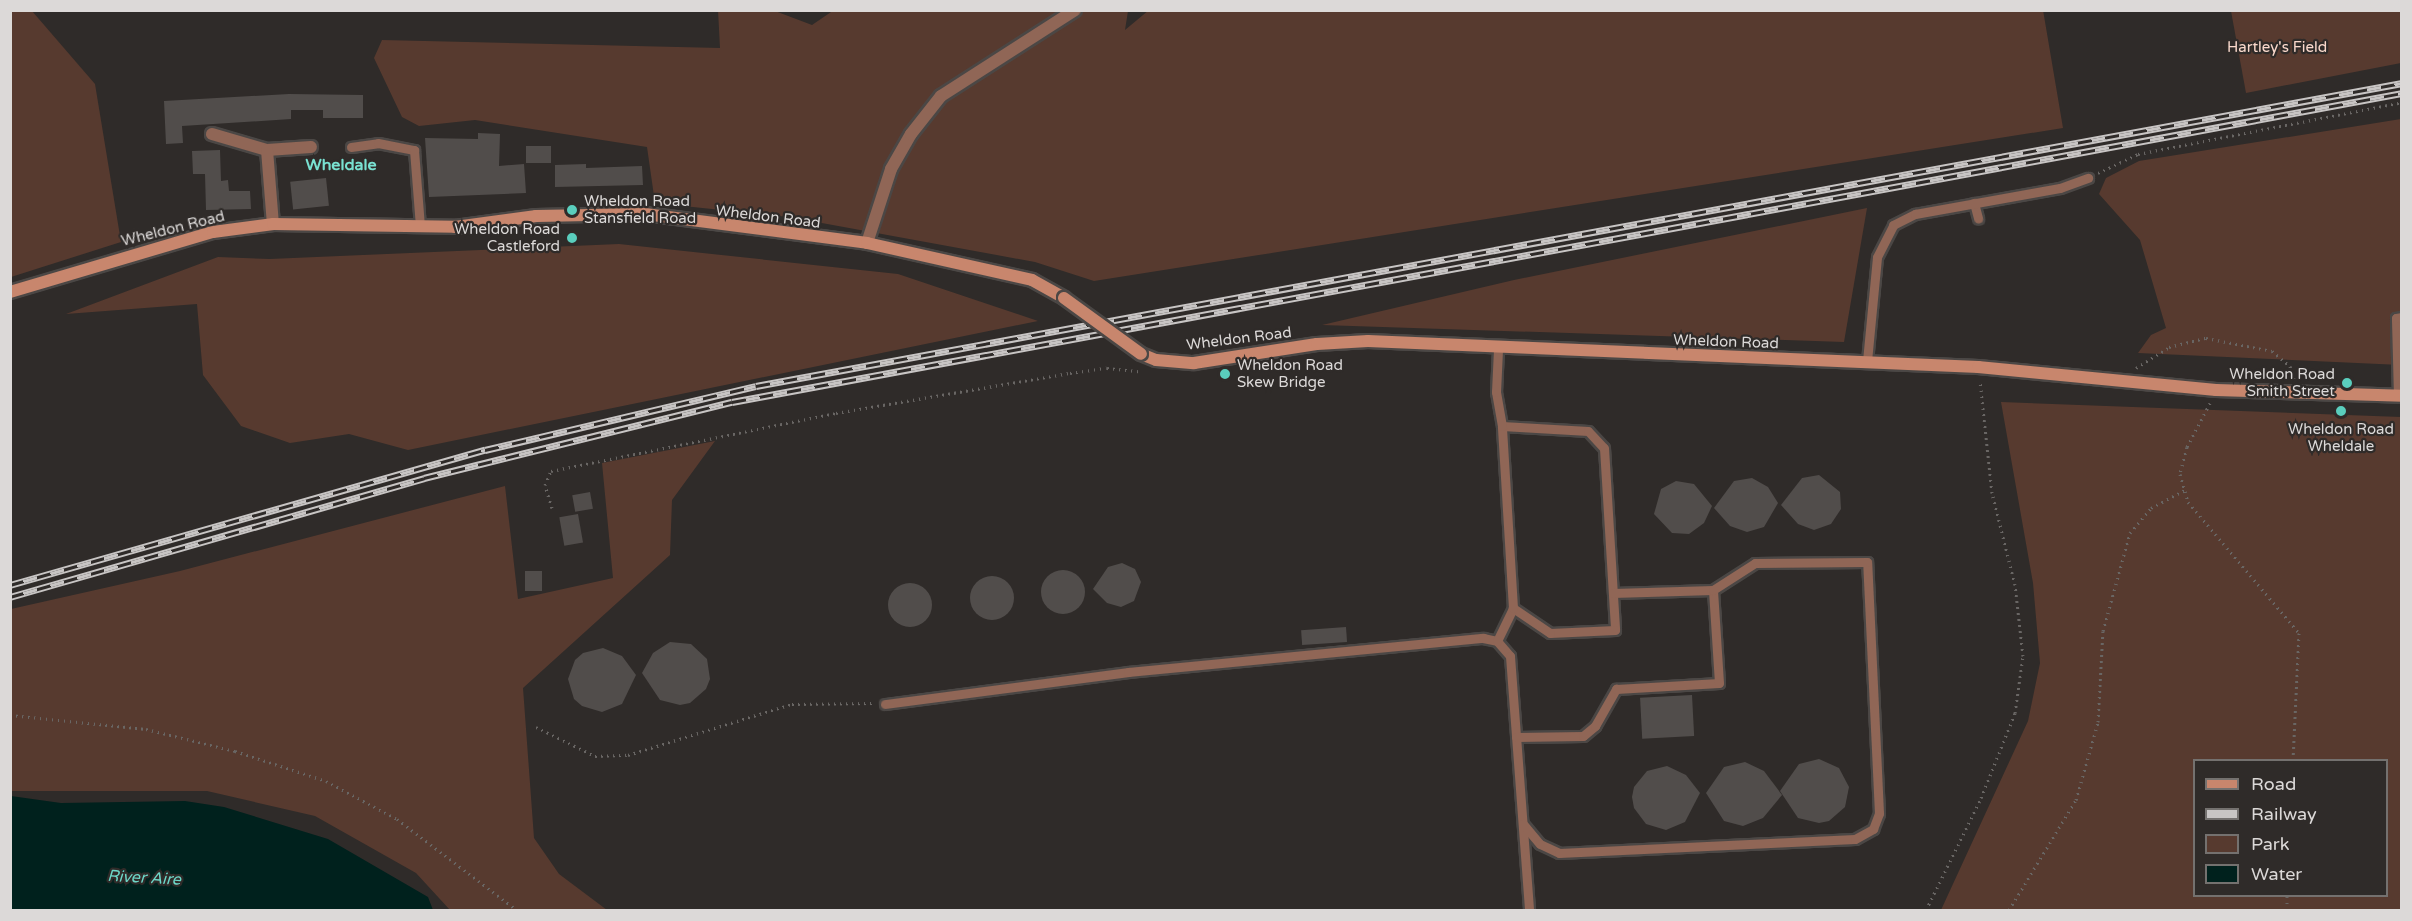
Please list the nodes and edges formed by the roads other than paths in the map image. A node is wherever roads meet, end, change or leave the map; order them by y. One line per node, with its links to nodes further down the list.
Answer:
1 (1075, 10): 11 (street)
2 (212, 134): 5 (street)
3 (311, 147): 5 (street)
4 (351, 147): 10 (lane)
5 (267, 150): 9 (street)
6 (2088, 177): 7 (lane)
7 (1974, 203): 8 (lane); 15 (lane)
8 (1978, 218)
9 (273, 224): 10 (street, Wheldon Road); 12 (street, Wheldon Road)
10 (420, 227): 11 (street, Wheldon Road)
11 (867, 243): 14 (street, Wheldon Road, bridge)
12 (10, 292)
13 (2402, 317): 16 (lane)
14 (1498, 349): 15 (street, Wheldon Road); 17 (lane)
15 (1867, 362): 16 (street, Wheldon Road)
16 (2400, 396)
17 (1502, 426): 19 (lane); 20 (lane)
18 (1713, 590): 19 (lane); 23 (lane); 24 (lane)
19 (1613, 593): 20 (lane)
20 (1513, 608): 21 (lane)
21 (1497, 641): 22 (lane); 23 (lane)
22 (885, 704)
23 (1516, 737): 24 (lane)
24 (1523, 824): 25 (lane)
25 (1529, 910)

